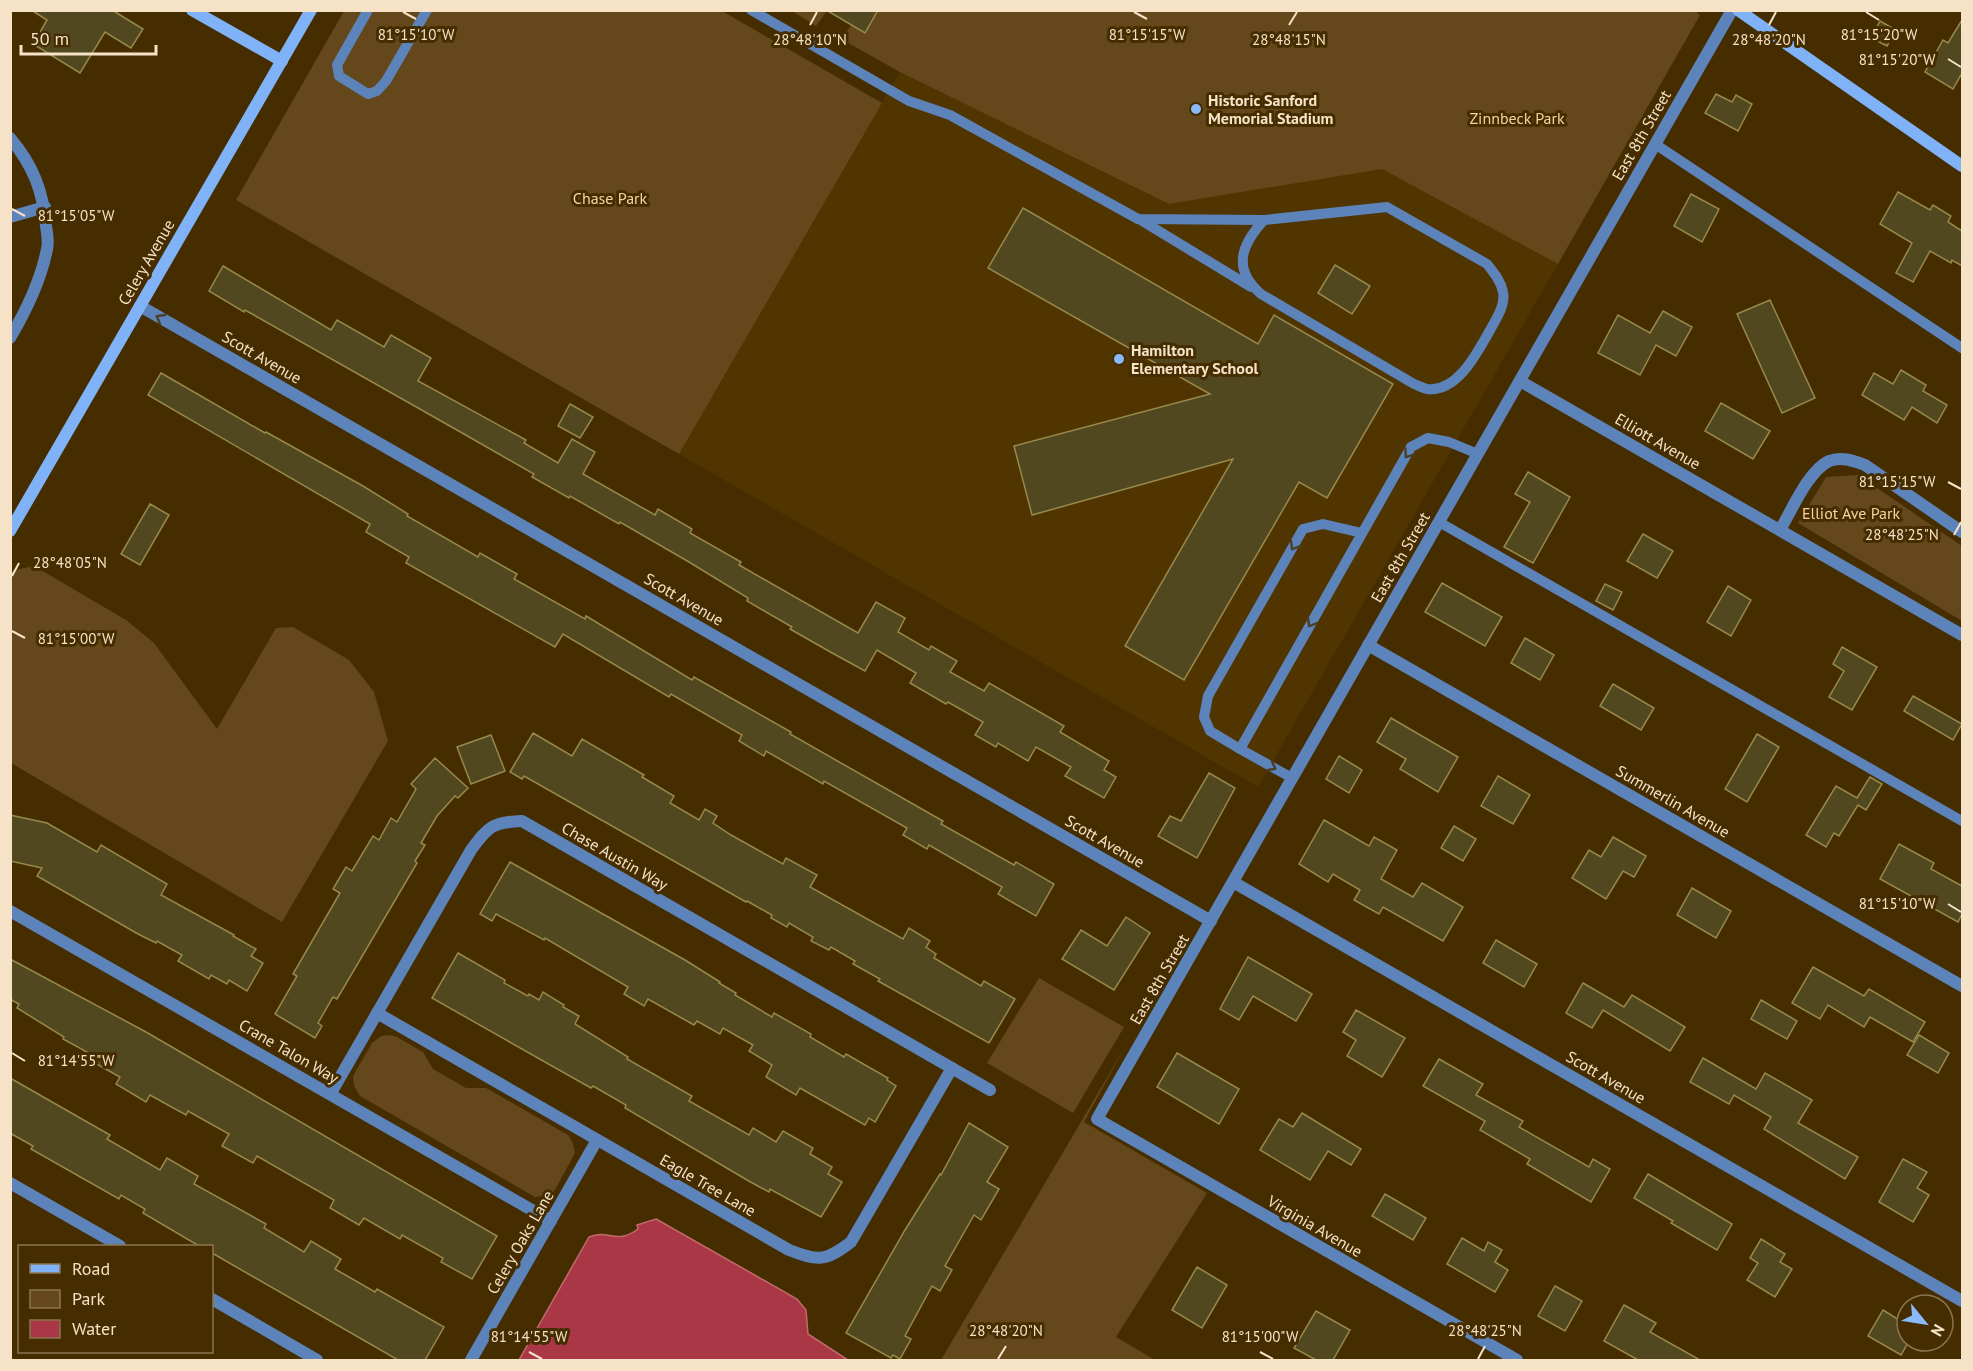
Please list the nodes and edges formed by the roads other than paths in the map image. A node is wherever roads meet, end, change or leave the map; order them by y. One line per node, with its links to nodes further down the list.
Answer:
1 (192, 10): 8 (main road)
2 (311, 10): 8 (main road, Celery Avenue)
3 (368, 10): 4 (lane)
4 (427, 10)
5 (751, 10): 14 (lane)
6 (1732, 10): 10 (street, East 8th Street)
7 (1738, 10): 11 (main road)
8 (282, 61): 17 (main road, Celery Avenue)
9 (10, 138): 12 (street)
10 (1655, 144): 19 (lane); 20 (street, East 8th Street)
11 (1962, 163)
12 (45, 207): 13 (street); 18 (street)
13 (10, 217)
14 (1138, 219): 15 (lane); 16 (lane)
15 (1264, 220): 16 (lane); 16 (lane)
16 (1254, 288)
17 (140, 306): 24 (main road, Celery Avenue); 34 (street, Scott Avenue, one-way to 17)
18 (10, 338)
19 (1962, 348)
20 (1520, 381): 21 (street, East 8th Street); 23 (street, Elliott Avenue)
21 (1478, 454): 22 (street, East 8th Street); 26 (lane, one-way to 26)
22 (1439, 522): 28 (street, East 8th Street); 31 (lane)
23 (1780, 530): 25 (street); 27 (street, Elliott Avenue)
24 (10, 531)
25 (1962, 532)
26 (1362, 533): 29 (lane, one-way to 29); 29 (lane, one-way to 29)
27 (1962, 635)
28 (1368, 645): 30 (street, East 8th Street); 35 (street, Summerlin Avenue)
29 (1240, 749): 30 (lane, one-way to 30)
30 (1292, 778): 32 (street, East 8th Street)
31 (1962, 821)
32 (1233, 882): 34 (street, East 8th Street); 46 (street, Scott Avenue)
33 (10, 911): 39 (street, Crane Talon Way)
34 (1211, 921): 40 (street, East 8th Street)
35 (1962, 986)
36 (377, 1013): 37 (street, Chase Austin Way); 39 (street, Chase Austin Way); 41 (street, Eagle Tree Lane)
37 (952, 1068): 38 (street, Chase Austin Way); 41 (street, Eagle Tree Lane)
38 (990, 1090)
39 (331, 1093): 43 (street, Crane Talon Way)
40 (1097, 1119): 49 (street, Virginia Avenue)
41 (597, 1140): 43 (street, Celery Oaks Lane)
42 (10, 1183): 44 (street)
43 (551, 1221): 48 (street, Celery Oaks Lane)
44 (118, 1245)
45 (213, 1300): 47 (street)
46 (1962, 1301)
47 (317, 1360)
48 (471, 1360)
49 (1517, 1360)

